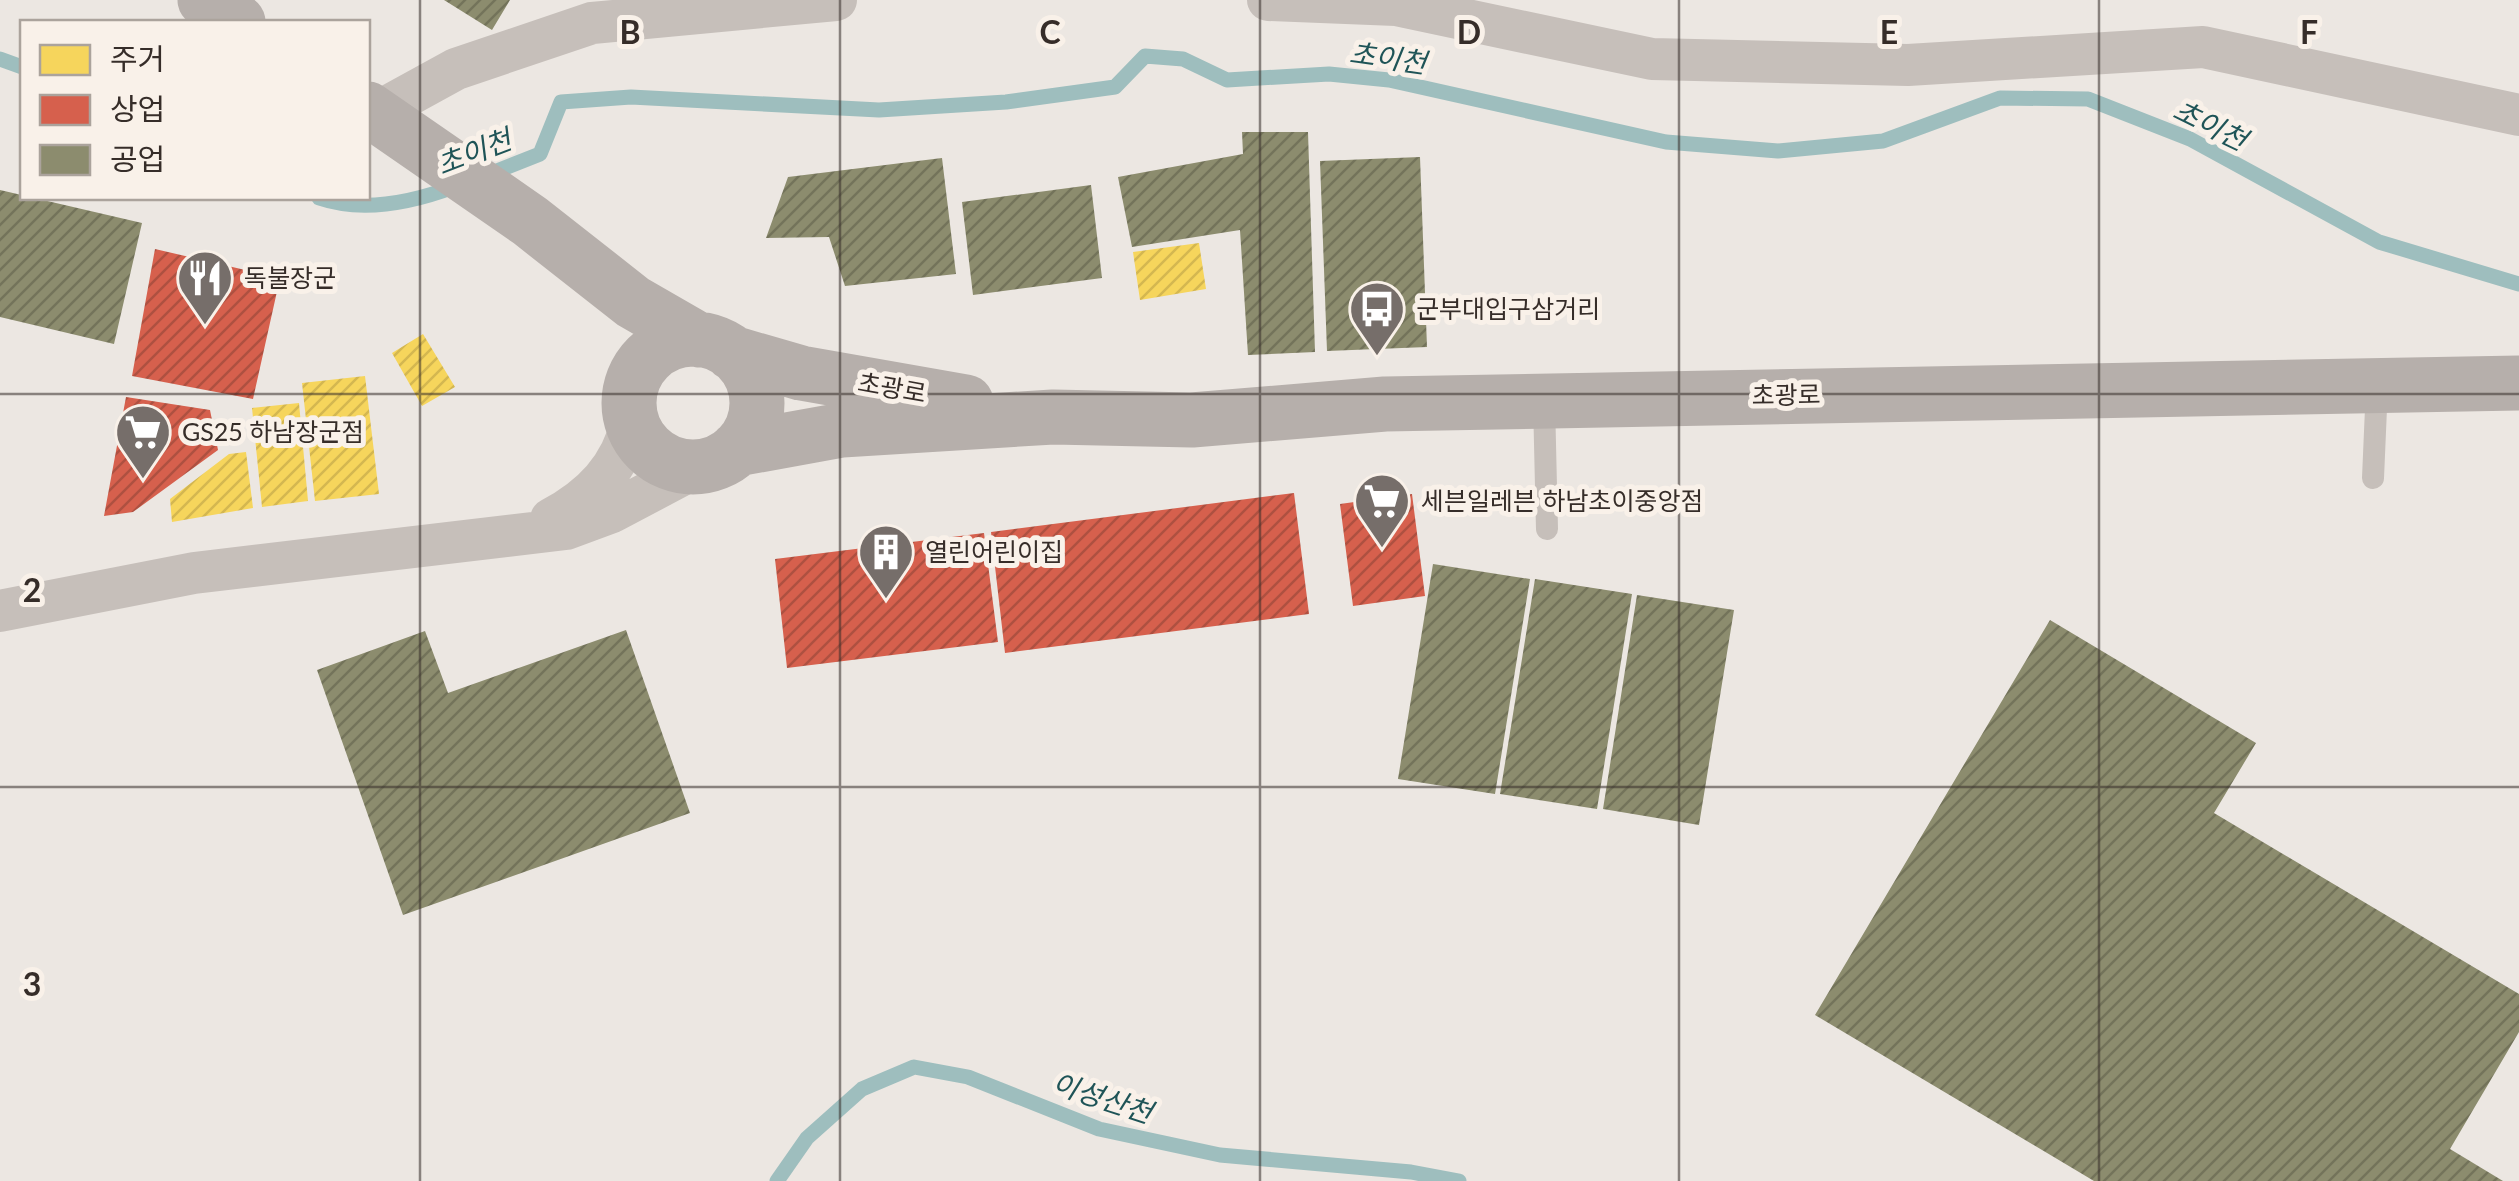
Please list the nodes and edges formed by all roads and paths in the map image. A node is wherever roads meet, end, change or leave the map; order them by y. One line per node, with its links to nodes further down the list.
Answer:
1 (204, 0): 4 (street)
2 (836, 0): 5 (street)
3 (1268, 0): 6 (street)
4 (235, 20)
5 (370, 111): 7 (street, 초광로)
6 (2519, 115)
7 (544, 232): 8 (street, 초광로); 12 (street, 초광로)
8 (716, 346): 12 (street); 13 (street, 초광로); 14 (street)
9 (2519, 383): 10 (street, 초광로)
10 (2378, 385): 11 (street, 초광로); 15 (lane)
11 (1544, 401): 13 (street, 초광로); 16 (lane)
12 (630, 411): 14 (street); 17 (street)
13 (1053, 417): 14 (street, 초광로)
14 (717, 458): 17 (street)
15 (2373, 478)
16 (1548, 529)
17 (508, 536): 18 (street)
18 (0, 612)

